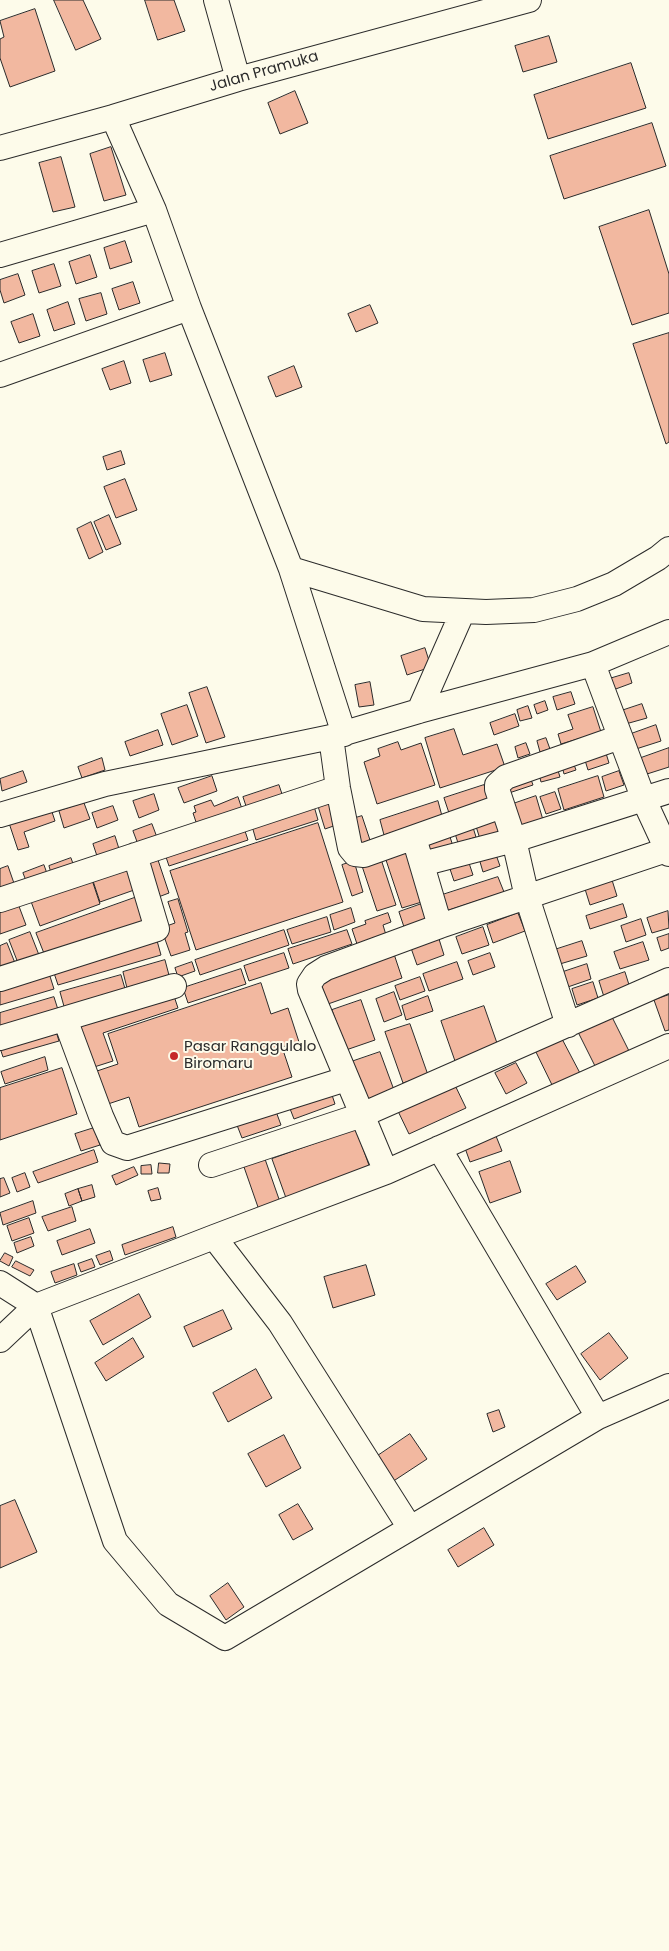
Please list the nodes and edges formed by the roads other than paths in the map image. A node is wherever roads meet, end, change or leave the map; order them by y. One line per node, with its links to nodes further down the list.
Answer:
1 (216, 0): 3 (street)
2 (529, 0): 3 (street, Jalan Pramuka)
3 (238, 78): 4 (street, Jalan Pramuka)
4 (113, 117): 5 (street, Jalan Pramuka); 6 (street)
5 (0, 148)
6 (154, 210): 7 (street); 8 (street)
7 (0, 255)
8 (189, 308): 9 (street); 11 (street)
9 (0, 375)
10 (669, 549): 12 (street)
11 (291, 569): 12 (street); 16 (street)
12 (463, 611): 15 (street)
13 (669, 632): 14 (street)
14 (593, 664): 15 (street); 17 (street)
15 (419, 711): 16 (street)
16 (338, 736): 18 (street); 22 (street)
17 (620, 737): 20 (street); 21 (street)
18 (338, 788): 23 (street); 26 (street)
19 (669, 790): 20 (street)
20 (644, 800): 24 (street); 25 (street)
21 (502, 806): 23 (street); 24 (street)
22 (0, 815)
23 (414, 836): 27 (street)
24 (514, 840): 27 (street); 28 (street)
25 (668, 851): 28 (street)
26 (135, 854): 29 (street); 31 (street)
27 (422, 864): 30 (street)
28 (527, 897): 30 (street); 35 (street)
29 (0, 900)
30 (440, 926): 38 (street)
31 (0, 979)
32 (669, 980): 35 (street)
33 (174, 986): 34 (street)
34 (65, 1019): 36 (street); 38 (street)
35 (568, 1025): 39 (street)
36 (0, 1038)
37 (669, 1046): 40 (street)
38 (346, 1079): 39 (street)
39 (362, 1115): 41 (street); 42 (street)
40 (438, 1148): 42 (street); 48 (street)
41 (211, 1165)
42 (386, 1172): 43 (street)
43 (214, 1236): 45 (street); 49 (street)
44 (0, 1283): 45 (street)
45 (36, 1306): 46 (street); 49 (street)
46 (0, 1340)
47 (669, 1386): 48 (street)
48 (598, 1417): 49 (street)
49 (410, 1528)

